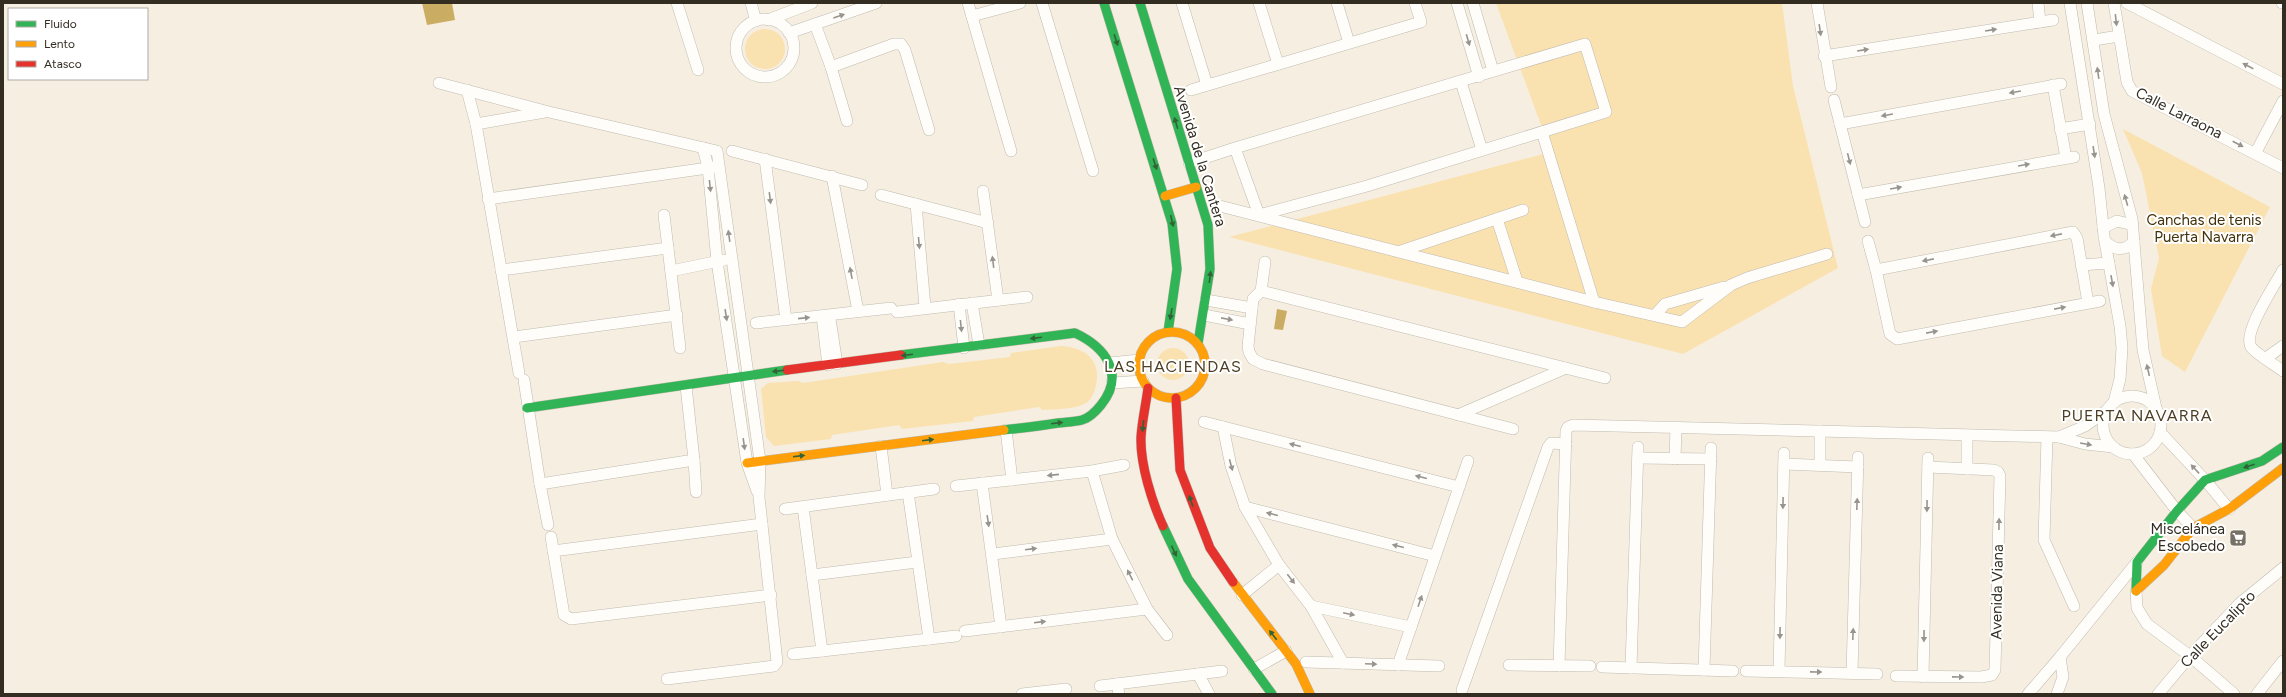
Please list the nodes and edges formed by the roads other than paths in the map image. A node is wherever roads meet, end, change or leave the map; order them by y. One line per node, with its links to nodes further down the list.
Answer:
1 (677, 3): 35 (street)
2 (751, 3): 25 (street)
3 (812, 3): 23 (street)
4 (876, 3): 27 (street, one-way to 4)
5 (968, 3): 22 (street)
6 (1020, 3): 22 (street)
7 (1042, 3): 66 (street)
8 (1104, 3): 73 (street, one-way to 73)
9 (1140, 3): 62 (street, Avenida de la Cantera, one-way to 9)
10 (1182, 3): 41 (street)
11 (1259, 3): 33 (street)
12 (1337, 3): 31 (street)
13 (1415, 3): 31 (street)
14 (1458, 3): 37 (street, one-way to 37)
15 (1473, 3): 36 (street)
16 (1817, 3): 32 (street, one-way to 32)
17 (2038, 3): 26 (street)
18 (2070, 3): 51 (street)
19 (2087, 3): 30 (street)
20 (2114, 3): 29 (street, Calle Larraona, one-way to 29)
21 (2127, 3): 40 (street, one-way to 21)
22 (972, 16): 59 (street)
23 (768, 20): 25 (street); 28 (street)
24 (2053, 20): 26 (street)
25 (756, 21): 28 (street)
26 (2040, 22): 32 (street, one-way to 26)
27 (815, 24): 28 (street); 34 (street)
28 (789, 33)
29 (2119, 36): 30 (street); 60 (street, Calle Larraona, one-way to 60)
30 (2094, 40): 85 (street, one-way to 30)
31 (1349, 43): 33 (street)
32 (1824, 56): 42 (street)
33 (1278, 64): 41 (street)
34 (831, 67): 48 (street); 53 (street)
35 (698, 70)
36 (1494, 71): 37 (street); 54 (street)
37 (1479, 77): 38 (street)
38 (1461, 82): 56 (street); 57 (street)
39 (438, 83): 43 (street)
40 (2283, 84)
41 (1207, 85): 44 (street)
42 (1831, 86)
43 (467, 90): 47 (street); 49 (street)
44 (1191, 90)
45 (1834, 100): 50 (street)
46 (2283, 100): 60 (street)
47 (549, 112): 49 (street); 55 (street)
48 (847, 121)
49 (476, 124): 74 (street)
50 (1840, 124): 52 (street, one-way to 50); 72 (street, one-way to 72)
51 (2090, 124): 52 (street); 86 (street, one-way to 86)
52 (2060, 129): 72 (street, one-way to 52)
53 (929, 130)
54 (1542, 132): 57 (street); 109 (street)
55 (703, 148): 63 (street); 64 (street)
56 (1235, 148): 62 (street); 81 (street)
57 (1482, 150): 81 (street)
58 (732, 151): 61 (street)
59 (1011, 151)
60 (2256, 152): 65 (street, Calle Larraona)
61 (766, 159): 67 (street); 120 (street, one-way to 120)
62 (1189, 163): 69 (street, Avenida de la Cantera)
63 (708, 167): 64 (street); 74 (street); 77 (street, one-way to 77)
64 (719, 167): 76 (street)
65 (2283, 168)
66 (1093, 171)
67 (832, 176): 68 (street); 115 (street, one-way to 67)
68 (862, 185)
69 (1196, 187): 73 (street); 107 (street, Avenida de la Cantera, one-way to 69)
70 (983, 191): 84 (street)
71 (881, 195): 75 (street)
72 (1858, 195): 83 (street)
73 (1165, 196): 123 (street, one-way to 123)
74 (488, 199): 98 (street)
75 (916, 204): 84 (street); 113 (street, one-way to 113)
76 (725, 205): 77 (street); 93 (street, one-way to 76)
77 (712, 206): 94 (street)
78 (1220, 206): 81 (street)
79 (1523, 210): 82 (street)
80 (664, 215): 90 (street)
81 (1259, 215): 91 (street)
82 (1497, 219): 91 (street); 102 (street)
83 (1864, 222)
84 (988, 223): 106 (street, one-way to 84)
85 (2133, 226): 86 (street); 88 (street)
86 (2104, 228): 89 (street)
87 (1868, 241): 99 (street)
88 (2134, 241): 89 (street); 145 (street, one-way to 88)
89 (2106, 242): 96 (street)
90 (668, 248): 98 (street); 101 (street)
91 (1400, 251): 102 (street)
92 (1827, 254): 103 (street)
93 (732, 259): 94 (street); 136 (street)
94 (717, 261): 101 (street); 137 (street, one-way to 137)
95 (1264, 262): 104 (street)
96 (2109, 262): 97 (street); 143 (street, one-way to 143)
97 (2081, 265): 99 (street, one-way to 99); 111 (street)
98 (501, 270): 124 (street)
99 (1876, 270): 111 (street, one-way to 111)
100 (2283, 270): 130 (street)
101 (671, 271): 117 (street)
102 (1517, 281): 109 (street)
103 (1731, 285): 116 (street); 116 (street)
104 (1262, 291): 114 (street); 134 (street)
105 (1027, 297): 106 (street)
106 (998, 300): 110 (street)
107 (1206, 300): 114 (street); 119 (street, Avenida de la Cantera)
108 (2100, 301): 111 (street)
109 (1594, 302): 116 (street)
110 (972, 303): 112 (street); 126 (street)
111 (2088, 303)
112 (959, 304): 113 (street); 129 (street, one-way to 129)
113 (925, 308): 115 (street)
114 (1252, 308): 122 (street)
115 (858, 311): 118 (street)
116 (1656, 314)
117 (677, 315): 124 (street); 128 (street)
118 (826, 315): 120 (street, one-way to 118); 133 (street)
119 (1204, 315): 122 (street, one-way to 122); 125 (street, Avenida de la Cantera)
120 (786, 320): 121 (street)
121 (756, 323)
122 (1250, 324): 147 (street)
123 (1168, 332): 125 (street); 131 (street)
124 (514, 337): 144 (street)
125 (1198, 343): 142 (street)
126 (979, 346): 129 (street); 132 (street, one-way to 126)
127 (2283, 346): 130 (street)
128 (680, 348)
129 (964, 348): 133 (street, one-way to 133)
130 (2266, 358): 135 (street)
131 (1139, 360): 132 (street); 140 (street)
132 (1110, 363): 139 (street)
133 (832, 364): 136 (street, one-way to 136)
134 (1566, 368): 138 (street); 147 (street)
135 (2283, 371)
136 (749, 375): 137 (street); 168 (street)
137 (736, 377): 141 (street); 170 (street, one-way to 170)
138 (1605, 378)
139 (1112, 383): 140 (street); 152 (street, one-way to 139)
140 (1145, 384): 142 (street); 231 (street, one-way to 231)
141 (686, 386): 144 (street); 167 (street)
142 (1176, 398): 208 (street, one-way to 142)
143 (2114, 402): 145 (street); 146 (street)
144 (527, 408): 180 (street)
145 (2156, 408): 154 (street)
146 (2106, 411): 157 (street); 160 (street)
147 (1458, 415): 151 (street)
148 (1204, 422): 149 (street)
149 (1223, 427): 182 (street, one-way to 149); 189 (street, one-way to 189)
150 (1676, 428): 153 (street); 158 (street); 165 (street)
151 (1513, 429)
152 (1006, 430): 159 (street, one-way to 152); 177 (street)
153 (1820, 431): 155 (street); 173 (street)
154 (2160, 432): 164 (street); 178 (street, one-way to 154)
155 (1968, 435): 156 (street); 174 (street)
156 (2047, 437): 157 (street); 210 (street)
157 (2059, 437): 160 (street, one-way to 160)
158 (1566, 444): 227 (street); 246 (street)
159 (881, 446): 168 (street, one-way to 159); 186 (street)
160 (2113, 447): 164 (street)
161 (2283, 447): 178 (street, one-way to 178)
162 (1711, 448): 166 (street)
163 (1784, 453): 171 (street)
164 (2133, 454): 192 (street)
165 (1675, 459): 166 (street); 230 (street)
166 (1711, 459): 232 (street)
167 (694, 460): 180 (street); 184 (street)
168 (760, 461): 170 (street); 187 (street)
169 (1468, 461): 182 (street)
170 (747, 463): 187 (street)
171 (1784, 464): 173 (street); 236 (street, one-way to 236)
172 (1124, 465): 176 (street)
173 (1820, 465): 237 (street, one-way to 173)
174 (1967, 468): 241 (street, Avenida Viana, one-way to 241); 241 (street, Avenida Viana, one-way to 174)
175 (2283, 468): 191 (street)
176 (1092, 471): 177 (street, one-way to 177); 197 (street)
177 (1012, 480): 179 (street)
178 (2205, 480): 191 (street); 192 (street)
179 (982, 483): 181 (street); 199 (street, one-way to 199)
180 (540, 484): 194 (street)
181 (956, 486)
182 (1459, 487): 200 (street)
183 (934, 489): 185 (street)
184 (696, 492)
185 (908, 492): 186 (street); 201 (street)
186 (887, 495): 188 (street)
187 (759, 497): 193 (street)
188 (803, 507): 190 (street); 205 (street)
189 (1245, 508): 200 (street, one-way to 189); 203 (street)
190 (785, 509)
191 (2229, 509): 195 (street)
192 (2177, 511): 195 (street); 202 (street)
193 (762, 524): 198 (street); 207 (street)
194 (548, 525)
195 (2194, 528): 206 (street)
196 (551, 537): 198 (street)
197 (1112, 540): 199 (street, one-way to 197); 211 (street, one-way to 197)
198 (553, 551): 207 (street)
199 (993, 554): 213 (street)
200 (1435, 556): 212 (street, one-way to 200)
201 (917, 562): 205 (street); 215 (street)
202 (2137, 562): 206 (street); 220 (street)
203 (1279, 565): 208 (street); 209 (street, one-way to 209)
204 (2283, 568): 219 (street, Calle Eucalipto)
205 (812, 575): 216 (street)
206 (2136, 591): 219 (street)
207 (771, 595): 242 (street)
208 (1242, 595): 217 (street, one-way to 208)
209 (1311, 606): 212 (street, one-way to 212); 223 (street)
210 (2074, 606)
211 (1147, 610): 213 (street, one-way to 211); 214 (street)
212 (1411, 626): 224 (street)
213 (1001, 627): 215 (street)
214 (1167, 635)
215 (929, 639): 216 (street)
216 (822, 651): 218 (street)
217 (1286, 651): 231 (street); 251 (street)
218 (792, 654)
219 (2190, 656): 254 (street, Calle Eucalipto); 255 (street)
220 (2060, 657): 252 (street); 253 (street)
221 (2283, 661): 256 (street)
222 (1306, 662): 223 (street)
223 (1343, 663): 224 (street, one-way to 224)
224 (1398, 665): 226 (street)
225 (1509, 665): 227 (street)
226 (1439, 666)
227 (1559, 666): 228 (street)
228 (1590, 666)
229 (1602, 667): 230 (street)
230 (1631, 668): 232 (street)
231 (1254, 669): 250 (street)
232 (1704, 670): 234 (street)
233 (1222, 671): 238 (street)
234 (1733, 671)
235 (1746, 671): 236 (street)
236 (1779, 671): 237 (street, one-way to 237)
237 (1852, 673): 239 (street)
238 (1198, 674): 245 (street); 249 (street)
239 (1877, 674)
240 (1896, 676): 241 (street, Avenida Viana)
241 (1923, 677)
242 (667, 679)
243 (1100, 686): 245 (street)
244 (1066, 689): 247 (street)
245 (1118, 689)
246 (1462, 690)
247 (1046, 693): 248 (street)
248 (1022, 694)
249 (1209, 694)
250 (1272, 694)
251 (1310, 694)
252 (2028, 694)
253 (2056, 694)
254 (2158, 694)
255 (2234, 694)
256 (2256, 694)

